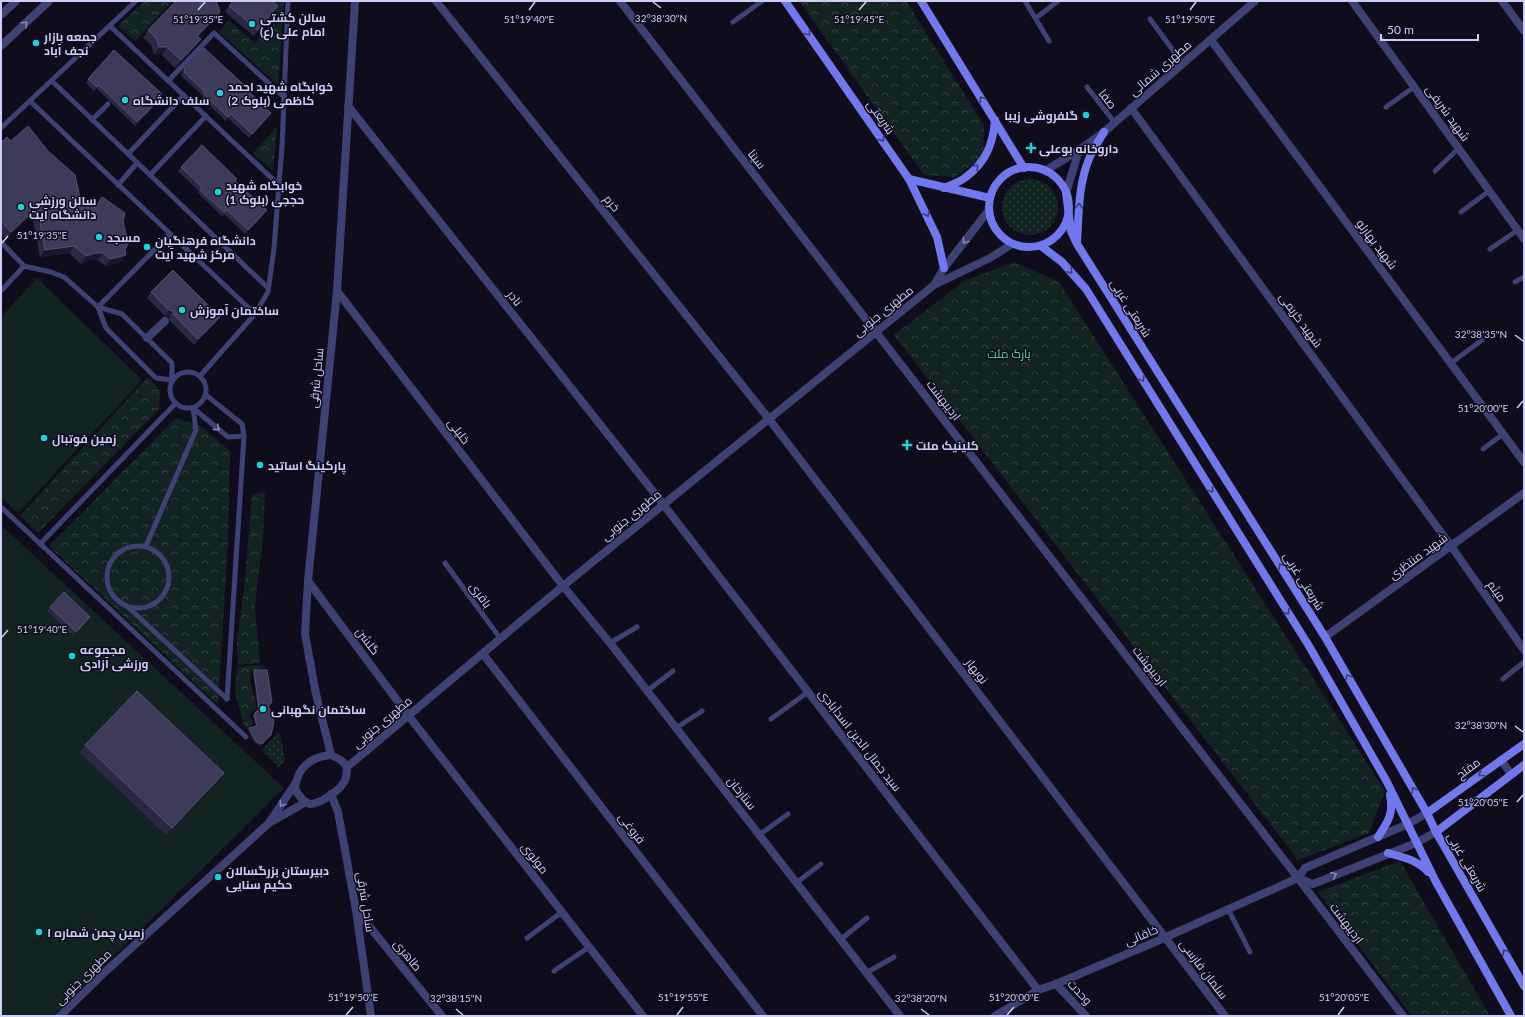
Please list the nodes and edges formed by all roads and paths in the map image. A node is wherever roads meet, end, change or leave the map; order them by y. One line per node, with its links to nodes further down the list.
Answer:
1 (16, 1): 16 (street)
2 (49, 1): 24 (street, one-way to 2)
3 (136, 1): 20 (lane)
4 (288, 1): 31 (lane)
5 (355, 1): 34 (street, ساحل شرقی)
6 (436, 1): 89 (street, خرم)
7 (620, 1): 80 (street, سینا)
8 (762, 1): 19 (lane)
9 (785, 1): 51 (main road, شریعتی, one-way to 51)
10 (921, 1): 39 (main road, one-way to 10)
11 (1025, 1): 17 (lane)
12 (1058, 1): 17 (lane)
13 (1255, 1): 22 (street, مطهری شمالی)
14 (1352, 1): 29 (street, شهید شریفی)
15 (1502, 1): 21 (street)
16 (1, 15)
17 (1036, 18): 23 (lane)
18 (1150, 19): 25 (lane)
19 (733, 22)
20 (110, 26): 26 (lane); 27 (lane)
21 (1524, 31)
22 (1211, 40): 25 (street, مطهری شمالی); 83 (street, شهید بهارلو)
23 (1050, 41)
24 (1, 46)
25 (1183, 64): 36 (street, مطهری شمالی)
26 (52, 81): 32 (lane); 38 (lane)
27 (168, 81): 30 (lane); 31 (lane)
28 (1086, 87): 40 (lane, صفا)
29 (1414, 87): 35 (lane); 43 (street, شهید شریفی)
30 (184, 95): 37 (lane); 45 (lane)
31 (284, 97): 53 (lane)
32 (30, 101): 41 (lane); 52 (lane)
33 (108, 104): 38 (lane)
34 (348, 106): 76 (street, ساحل شرقی); 95 (street, نادر)
35 (1386, 107)
36 (1131, 108): 40 (street, مطهری شمالی); 99 (street, شهید کریمی)
37 (206, 116): 50 (lane); 53 (lane)
38 (92, 120): 45 (lane)
39 (995, 120): 47 (main road); 54 (main road, one-way to 39)
40 (1115, 123): 42 (street, مطهری شمالی)
41 (1, 128)
42 (1104, 132): 44 (street, مطهری شمالی); 66 (main road, one-way to 42)
43 (1459, 148): 49 (lane); 55 (street, شهید شریفی)
44 (1079, 150): 48 (street, مطهری شمالی); 56 (street)
45 (128, 154): 46 (lane)
46 (137, 163): 50 (lane); 52 (lane)
47 (1024, 168): 48 (main road); 57 (main road)
48 (1045, 171): 56 (main road)
49 (1435, 171)
50 (150, 175): 74 (lane)
51 (909, 179): 54 (main road); 70 (main road, شریعتی, one-way to 70)
52 (118, 185): 62 (lane)
53 (279, 185): 74 (lane)
54 (944, 188): 57 (main road)
55 (1489, 191): 60 (lane); 61 (street, شهید شریفی)
56 (1066, 193): 59 (main road, شریعتی غربی)
57 (990, 198): 58 (main road)
58 (989, 210): 65 (main road); 70 (street, one-way to 70)
59 (1069, 212): 66 (main road, شریعتی غربی); 67 (main road)
60 (1461, 212)
61 (1518, 230): 63 (street, شهید شریفی); 68 (lane)
62 (170, 234): 77 (lane); 78 (lane)
63 (1524, 239)
64 (1, 242): 69 (lane)
65 (1012, 244): 67 (main road); 73 (street)
66 (1077, 244): 105 (main road, شریعتی غربی, one-way to 66)
67 (1041, 246): 126 (main road, one-way to 126)
68 (1490, 249)
69 (24, 266): 75 (lane); 77 (lane)
70 (944, 268): 73 (street)
71 (1524, 277): 72 (lane)
72 (1515, 282)
73 (934, 285): 80 (street, مطهری جنوبی)
74 (268, 288): 78 (lane)
75 (1, 291)
76 (337, 291): 101 (street, ساحل شرقی); 102 (street, خلیلی)
77 (98, 307): 81 (lane); 85 (lane)
78 (255, 314): 84 (lane)
79 (165, 321): 81 (street)
80 (876, 332): 89 (street, مطهری جنوبی); 140 (street, اردیبهشت)
81 (147, 338): 85 (lane)
82 (1482, 340): 83 (lane)
83 (1451, 363): 90 (street, شهید بهارلو)
84 (200, 376): 85 (lane); 86 (lane)
85 (172, 380): 87 (lane)
86 (206, 395): 88 (lane); 91 (lane)
87 (175, 404): 88 (lane); 97 (lane)
88 (193, 408): 91 (lane, one-way to 91); 98 (lane)
89 (769, 419): 95 (street, مطهری جنوبی); 147 (street, نوبهار)
90 (1503, 434): 92 (lane); 93 (street, شهید بهارلو)
91 (244, 436): 103 (lane)
92 (1483, 449)
93 (1524, 462)
94 (1524, 493): 99 (street, شهید منتظری)
95 (663, 504): 102 (street, مطهری جنوبی); 114 (street, سید جمال الدین اسدآبادی)
96 (1, 507): 97 (lane)
97 (40, 544): 119 (lane)
98 (146, 546): 103 (lane); 103 (lane)
99 (1451, 546): 105 (street, شهید منتظری); 108 (street, میثم)
100 (445, 563): 106 (lane, باقری)
101 (308, 581): 116 (street, گلشن); 121 (street, ساحل شرقی)
102 (563, 586): 106 (street, مطهری جنوبی); 107 (street, ستارخان)
103 (127, 606)
104 (637, 627): 107 (lane)
105 (1325, 637): 130 (main road, شریعتی غربی, one-way to 105)
106 (500, 638): 109 (street, مطهری جنوبی)
107 (610, 643): 113 (street, ستارخان)
108 (1524, 650)
109 (482, 654): 116 (street, مطهری جنوبی); 162 (street, فروغی)
110 (1524, 662): 112 (lane)
111 (673, 671): 113 (lane)
112 (1504, 679)
113 (647, 691): 118 (street, ستارخان)
114 (808, 692): 117 (lane); 157 (street, سید جمال الدین اسدآبادی)
115 (702, 711): 118 (lane)
116 (408, 715): 124 (street, مطهری جنوبی); 145 (street, مولوی)
117 (771, 719)
118 (676, 728): 135 (street, ستارخان)
119 (246, 737)
120 (1524, 744): 122 (main road, مفتح)
121 (331, 755): 124 (street); 127 (street)
122 (1501, 760): 125 (street); 130 (main road, مفتح, one-way to 130)
123 (1524, 765): 125 (main road)
124 (347, 767): 128 (street)
125 (1511, 774): 134 (main road)
126 (1387, 782): 133 (main road); 136 (main road)
127 (295, 784): 129 (street); 132 (street, one-way to 132)
128 (331, 794): 129 (street); 144 (street, ساحل شرقی)
129 (306, 802): 132 (street, مطهری جنوبی)
130 (1428, 813): 133 (street, خاقانی); 134 (main road, شریعتی غربی)
131 (788, 814): 135 (lane)
132 (269, 823): 158 (street, مطهری جنوبی)
133 (1408, 824): 136 (street, خاقانی); 137 (main road)
134 (1436, 832): 137 (street); 156 (main road, شریعتی غربی, one-way to 134)
135 (759, 835): 142 (street, ستارخان)
136 (1378, 837): 140 (street, خاقانی)
137 (1416, 843): 138 (street); 141 (main road)
138 (1388, 853): 140 (street, one-way to 138); 141 (main road)
139 (821, 864): 142 (lane)
140 (1298, 878): 143 (street, خاقانی); 167 (street, اردیبهشت)
141 (1436, 882): 168 (main road)
142 (796, 883): 149 (street, ستارخان)
143 (1228, 909): 147 (street, خاقانی); 151 (lane)
144 (356, 910): 159 (street, ساحل شرقی); 160 (street, طاهری)
145 (562, 912): 148 (lane); 150 (street, مولوی)
146 (867, 918): 149 (lane)
147 (1165, 937): 155 (street, خاقانی); 166 (street, سلمان فارسی)
148 (527, 938)
149 (840, 940): 154 (street, ستارخان)
150 (589, 947): 153 (lane); 161 (street, مولوی)
151 (1250, 952)
152 (894, 957): 154 (lane)
153 (554, 971)
154 (866, 973): 163 (street, ستارخان)
155 (1056, 984): 157 (street, خاقانی); 165 (street, وحدت)
156 (1524, 986)
157 (1038, 990): 164 (street, خاقانی)
158 (60, 1016)
159 (371, 1016)
160 (442, 1016)
161 (643, 1016)
162 (763, 1016)
163 (900, 1016)
164 (995, 1016)
165 (1086, 1016)
166 (1224, 1016)
167 (1403, 1016)
168 (1511, 1016)

